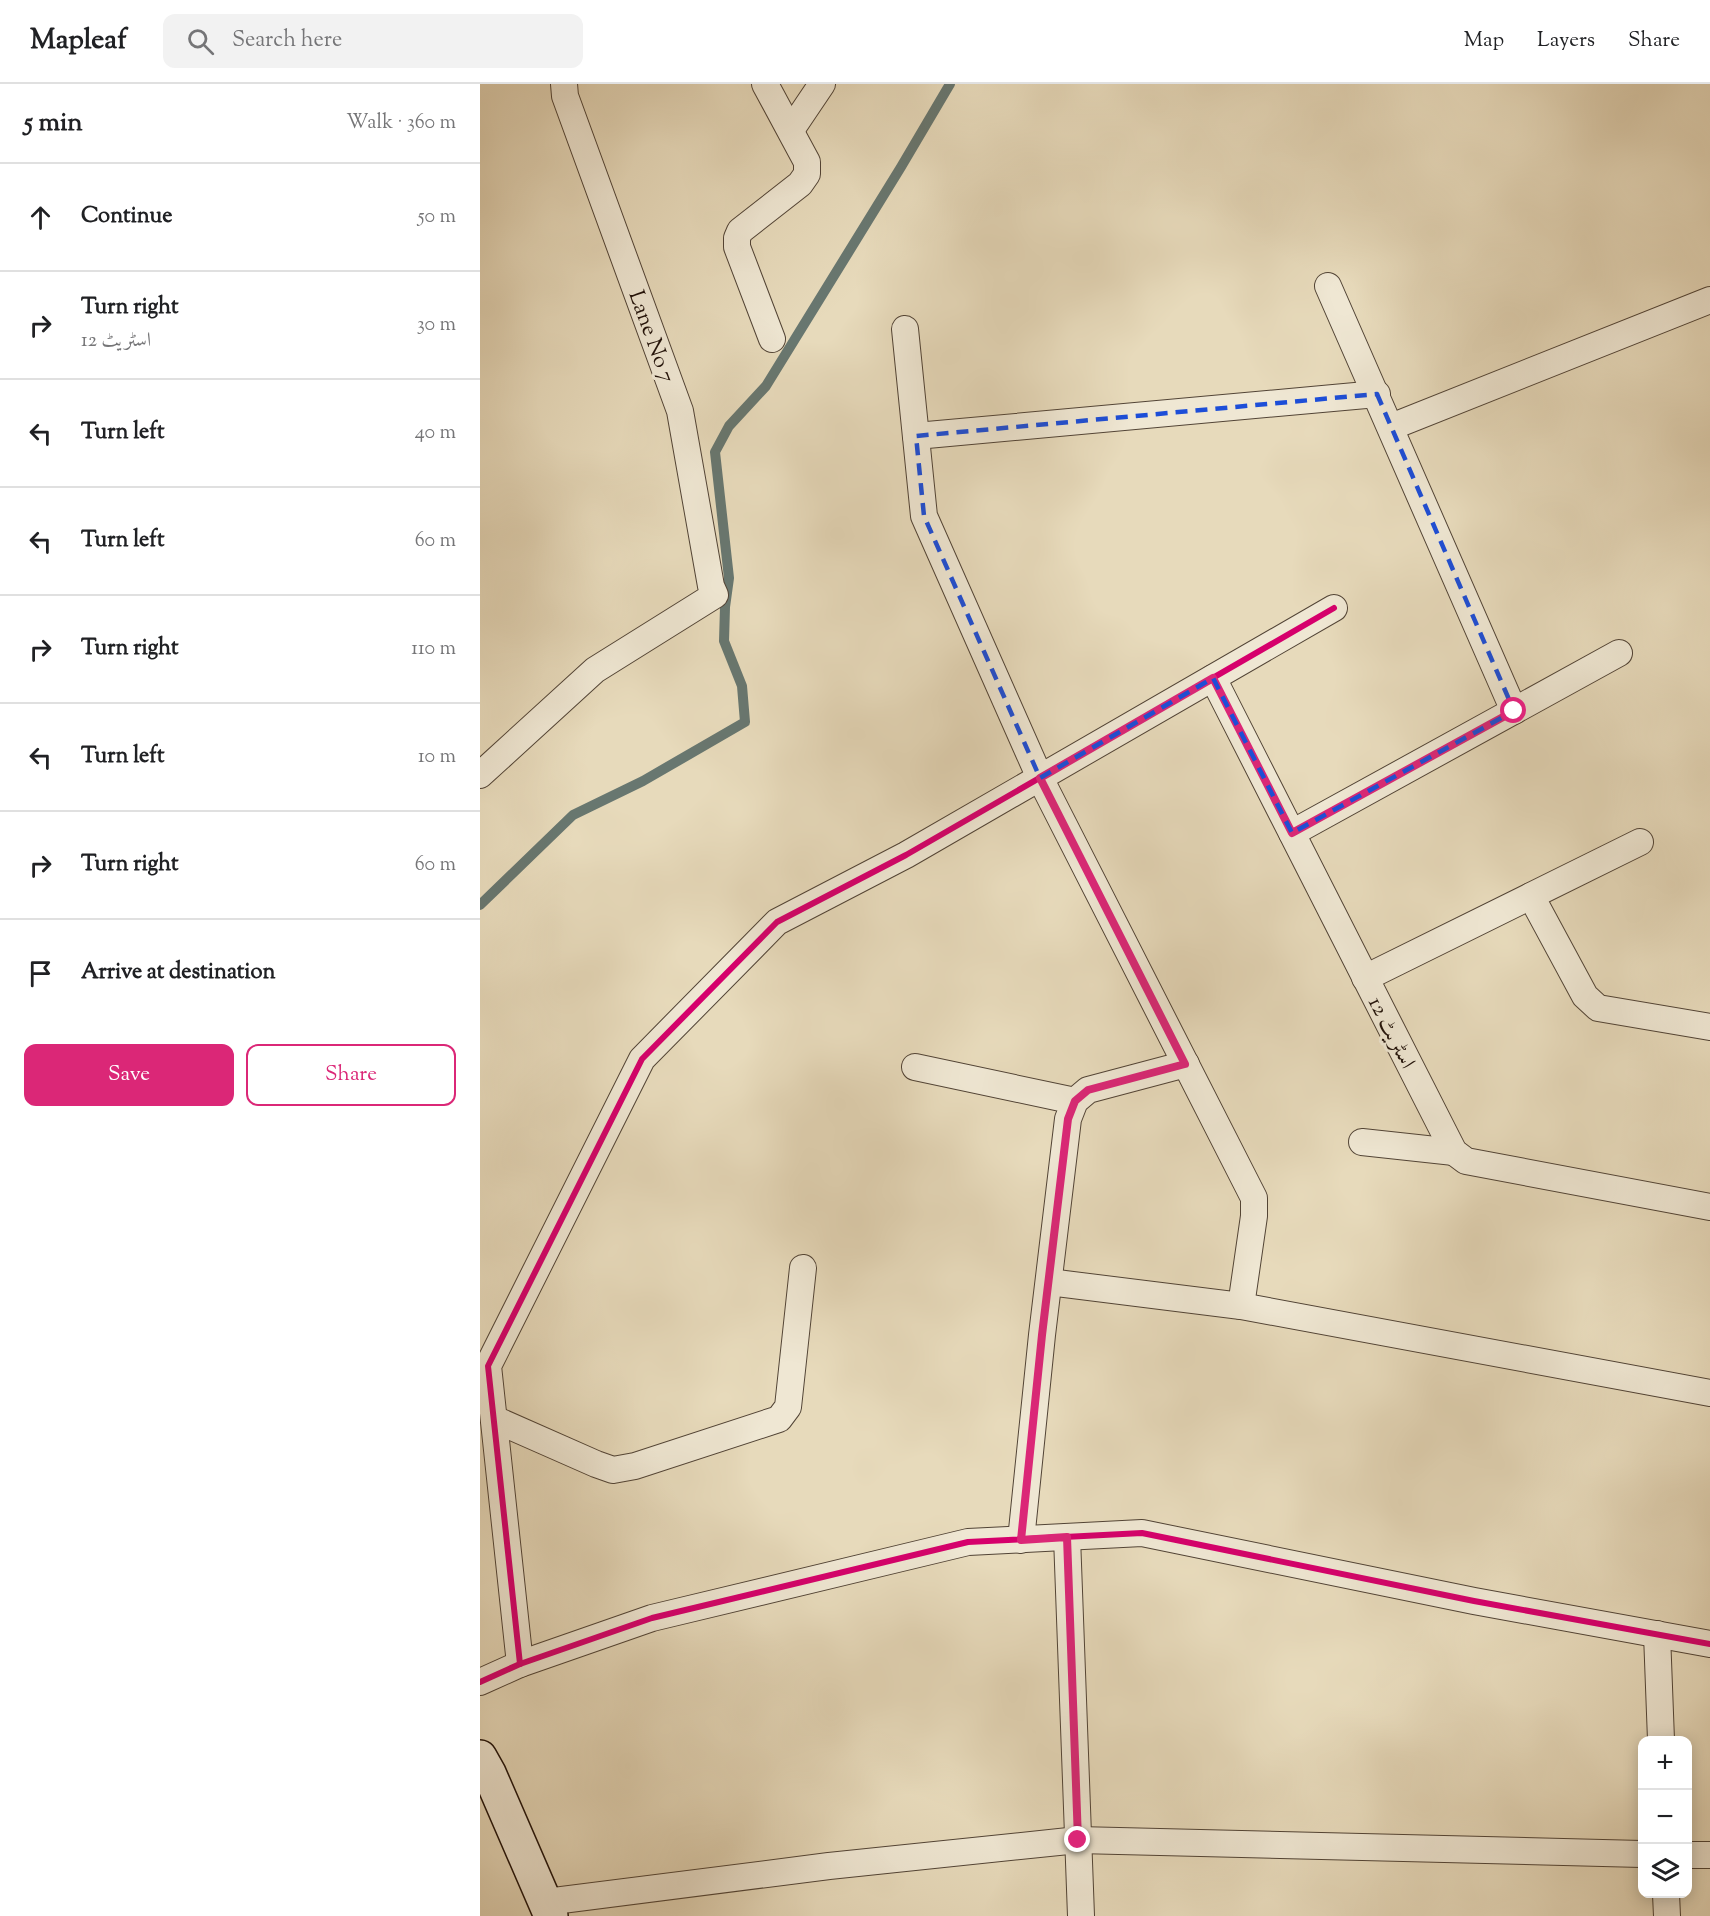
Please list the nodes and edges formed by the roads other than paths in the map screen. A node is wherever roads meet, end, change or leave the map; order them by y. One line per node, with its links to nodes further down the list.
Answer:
1 (564, 84): 16 (street, Lane No 7)
2 (765, 84): 4 (street)
3 (822, 84): 4 (street)
4 (791, 130): 8 (street)
5 (1328, 286): 9 (street)
6 (1710, 300): 10 (street)
7 (905, 329): 11 (street)
8 (772, 339)
9 (1377, 394): 10 (street); 11 (street)
10 (1391, 427): 15 (street)
11 (916, 436): 17 (street)
12 (1334, 608): 14 (street)
13 (1619, 653): 15 (street)
14 (1213, 678): 17 (street); 18 (street, اسٹریٹ 12)
15 (1514, 711): 18 (street)
16 (480, 775)
17 (1040, 778): 23 (street); 33 (street)
18 (1292, 833): 21 (street, اسٹریٹ 12)
19 (1640, 842): 20 (street)
20 (1531, 896): 21 (street); 22 (street)
21 (1365, 978): 27 (street, اسٹریٹ 12)
22 (1710, 1027)
23 (1185, 1064): 25 (street); 31 (street)
24 (915, 1066): 25 (street)
25 (1075, 1101): 30 (street)
26 (1362, 1142): 27 (street)
27 (1454, 1152): 28 (street)
28 (1710, 1208)
29 (803, 1268): 33 (street)
30 (1049, 1282): 31 (street); 35 (street)
31 (1241, 1306): 32 (street)
32 (1710, 1393)
33 (494, 1419): 38 (street)
34 (1067, 1537): 35 (street); 36 (street); 42 (street)
35 (1021, 1540): 38 (street)
36 (1657, 1634): 37 (street); 40 (street)
37 (1710, 1644)
38 (520, 1664): 39 (street)
39 (480, 1682)
40 (1661, 1736)
41 (480, 1757): 47 (main road)
42 (1078, 1840): 43 (street); 47 (street); 48 (street)
43 (1638, 1854)
44 (1692, 1855): 45 (street)
45 (1710, 1855)
46 (1666, 1898): 49 (street)
47 (549, 1909)
48 (1081, 1916)
49 (1667, 1916)

